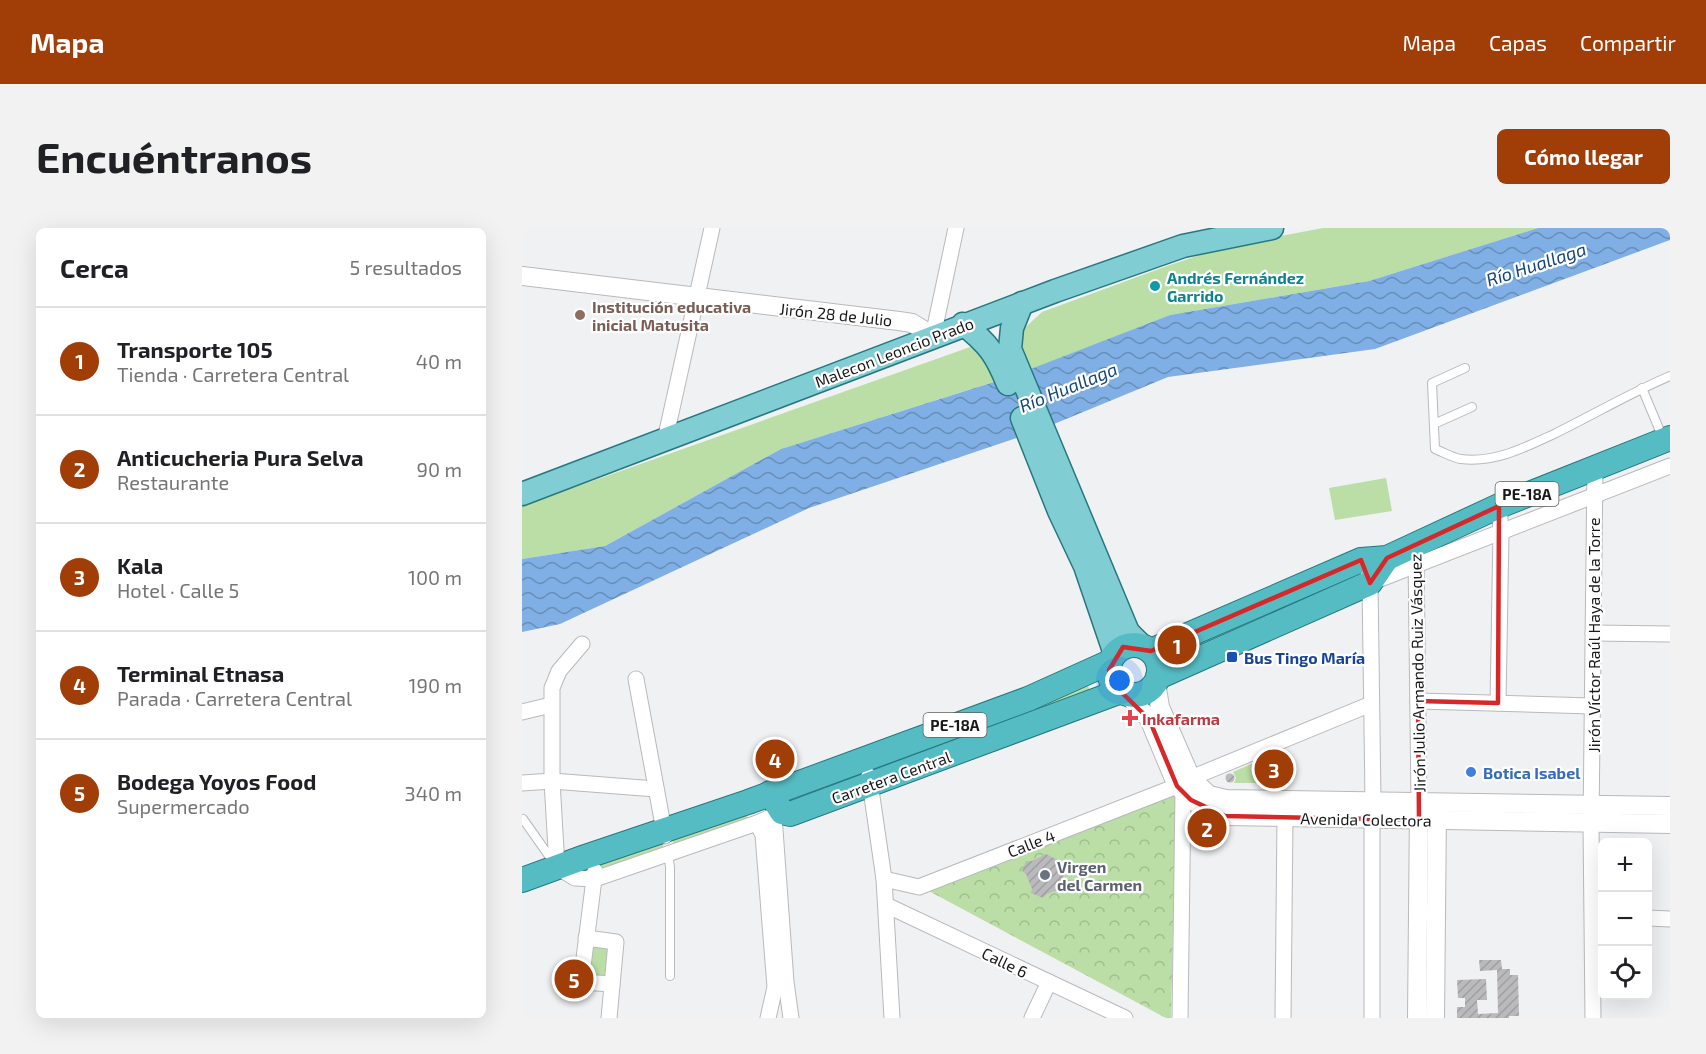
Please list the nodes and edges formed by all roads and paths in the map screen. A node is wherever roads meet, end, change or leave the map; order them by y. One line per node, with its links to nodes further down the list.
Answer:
1 (712, 228): 6 (street)
2 (956, 228): 9 (street)
3 (1272, 228): 4 (main road, Malecon Leoncio Prado)
4 (1232, 232): 7 (main road, Malecon Leoncio Prado)
5 (522, 276): 6 (street, Jirón 28 de Julio)
6 (696, 298): 9 (street, Jirón 28 de Julio); 17 (street)
7 (1022, 303): 8 (main road, Malecon Leoncio Prado); 10 (main road)
8 (963, 324): 9 (main road, Malecon Leoncio Prado); 10 (main road)
9 (933, 336): 17 (main road, Malecon Leoncio Prado)
10 (1004, 353): 23 (main road)
11 (1465, 369): 15 (lane)
12 (1670, 376): 13 (lane)
13 (1642, 388): 15 (lane); 16 (lane)
14 (1472, 407): 15 (lane)
15 (1434, 423)
16 (1667, 439): 19 (highway, PE-18A)
17 (665, 440): 20 (main road, Malecon Leoncio Prado)
18 (1670, 466): 21 (street)
19 (1594, 467): 21 (street, Jirón Víctor Raúl Haya de la Torre); 22 (highway, PE-18A)
20 (522, 494)
21 (1594, 495): 24 (street); 29 (street, Jirón Víctor Raúl Haya de la Torre)
22 (1499, 506): 24 (street); 25 (highway, PE-18A)
23 (1067, 509): 32 (main road); 33 (main road)
24 (1501, 532): 25 (street); 38 (street)
25 (1416, 555): 26 (highway, PE-18A); 28 (street); 37 (street, Jirón Julio Armando Ruiz Vásquez)
26 (1387, 558): 27 (highway, PE-18A); 28 (highway)
27 (1361, 560): 28 (street); 32 (highway, PE-18A)
28 (1371, 583): 35 (highway); 39 (street)
29 (1593, 633): 30 (street); 41 (street, Jirón Víctor Raúl Haya de la Torre)
30 (1670, 634)
31 (582, 644): 40 (street)
32 (1146, 648): 33 (highway); 35 (highway)
33 (1113, 658): 36 (highway); 43 (highway, Carretera Central / PE-18A)
34 (636, 679): 48 (street)
35 (1157, 680): 36 (highway); 47 (street, Avenida Colectora)
36 (1124, 693): 46 (highway, Carretera Central / PE-18A); 47 (street, Avenida Colectora)
37 (1418, 701): 38 (street); 52 (street, Jirón Julio Armando Ruiz Vásquez)
38 (1498, 703): 41 (street)
39 (1371, 704): 47 (street, Calle 4); 49 (street)
40 (551, 705): 42 (street); 44 (street)
41 (1592, 706): 53 (street, Jirón Víctor Raúl Haya de la Torre)
42 (522, 712)
43 (864, 759): 46 (street); 51 (highway, Carretera Central / PE-18A)
44 (552, 781): 45 (street); 48 (street); 62 (street)
45 (522, 783)
46 (872, 785): 51 (highway, Carretera Central / PE-18A); 64 (street)
47 (1184, 785): 49 (street, Avenida Colectora); 54 (street, Avenida Colectora); 64 (street, Calle 4); 81 (street)
48 (656, 789): 59 (street)
49 (1373, 800): 52 (street, Avenida Colectora)
50 (1670, 806): 53 (street, Avenida Colectora)
51 (776, 807): 57 (street); 59 (highway, Carretera Central / PE-18A); 77 (street)
52 (1428, 812): 53 (street, Avenida Colectora); 56 (street, Avenida Colectora); 72 (street, Jirón Julio Armando Ruiz Vásquez)
53 (1592, 814): 58 (street, Avenida Colectora); 67 (street, Jirón Víctor Raúl Haya de la Torre)
54 (1285, 818): 56 (street, Avenida Colectora); 82 (street)
55 (524, 819): 62 (lane)
56 (1372, 820): 83 (street)
57 (758, 823): 61 (street); 76 (street)
58 (1670, 824)
59 (663, 830): 60 (highway, Carretera Central / PE-18A); 61 (street)
60 (595, 853): 62 (highway, Carretera Central / PE-18A); 63 (street)
61 (668, 854): 63 (street); 71 (lane)
62 (557, 867): 63 (street); 65 (highway, Carretera Central / PE-18A)
63 (595, 879): 70 (street)
64 (884, 879): 66 (street)
65 (522, 880)
66 (886, 904): 73 (street, Calle 6); 78 (street)
67 (1598, 917): 86 (street, Jirón Víctor Raúl Haya de la Torre)
68 (1652, 918): 69 (street)
69 (1670, 919)
70 (586, 939): 74 (street); 74 (street)
71 (670, 976)
72 (1426, 976): 84 (street, Jirón Julio Armando Ruiz Vásquez); 85 (street, Jirón Julio Armando Ruiz Vásquez)
73 (1049, 982): 79 (street); 80 (street, Calle 6)
74 (612, 984): 75 (street)
75 (609, 1018)
76 (768, 1018)
77 (791, 1018)
78 (892, 1018)
79 (1032, 1018)
80 (1125, 1018)
81 (1180, 1018)
82 (1283, 1018)
83 (1372, 1018)
84 (1417, 1018)
85 (1435, 1018)
86 (1593, 1018)

